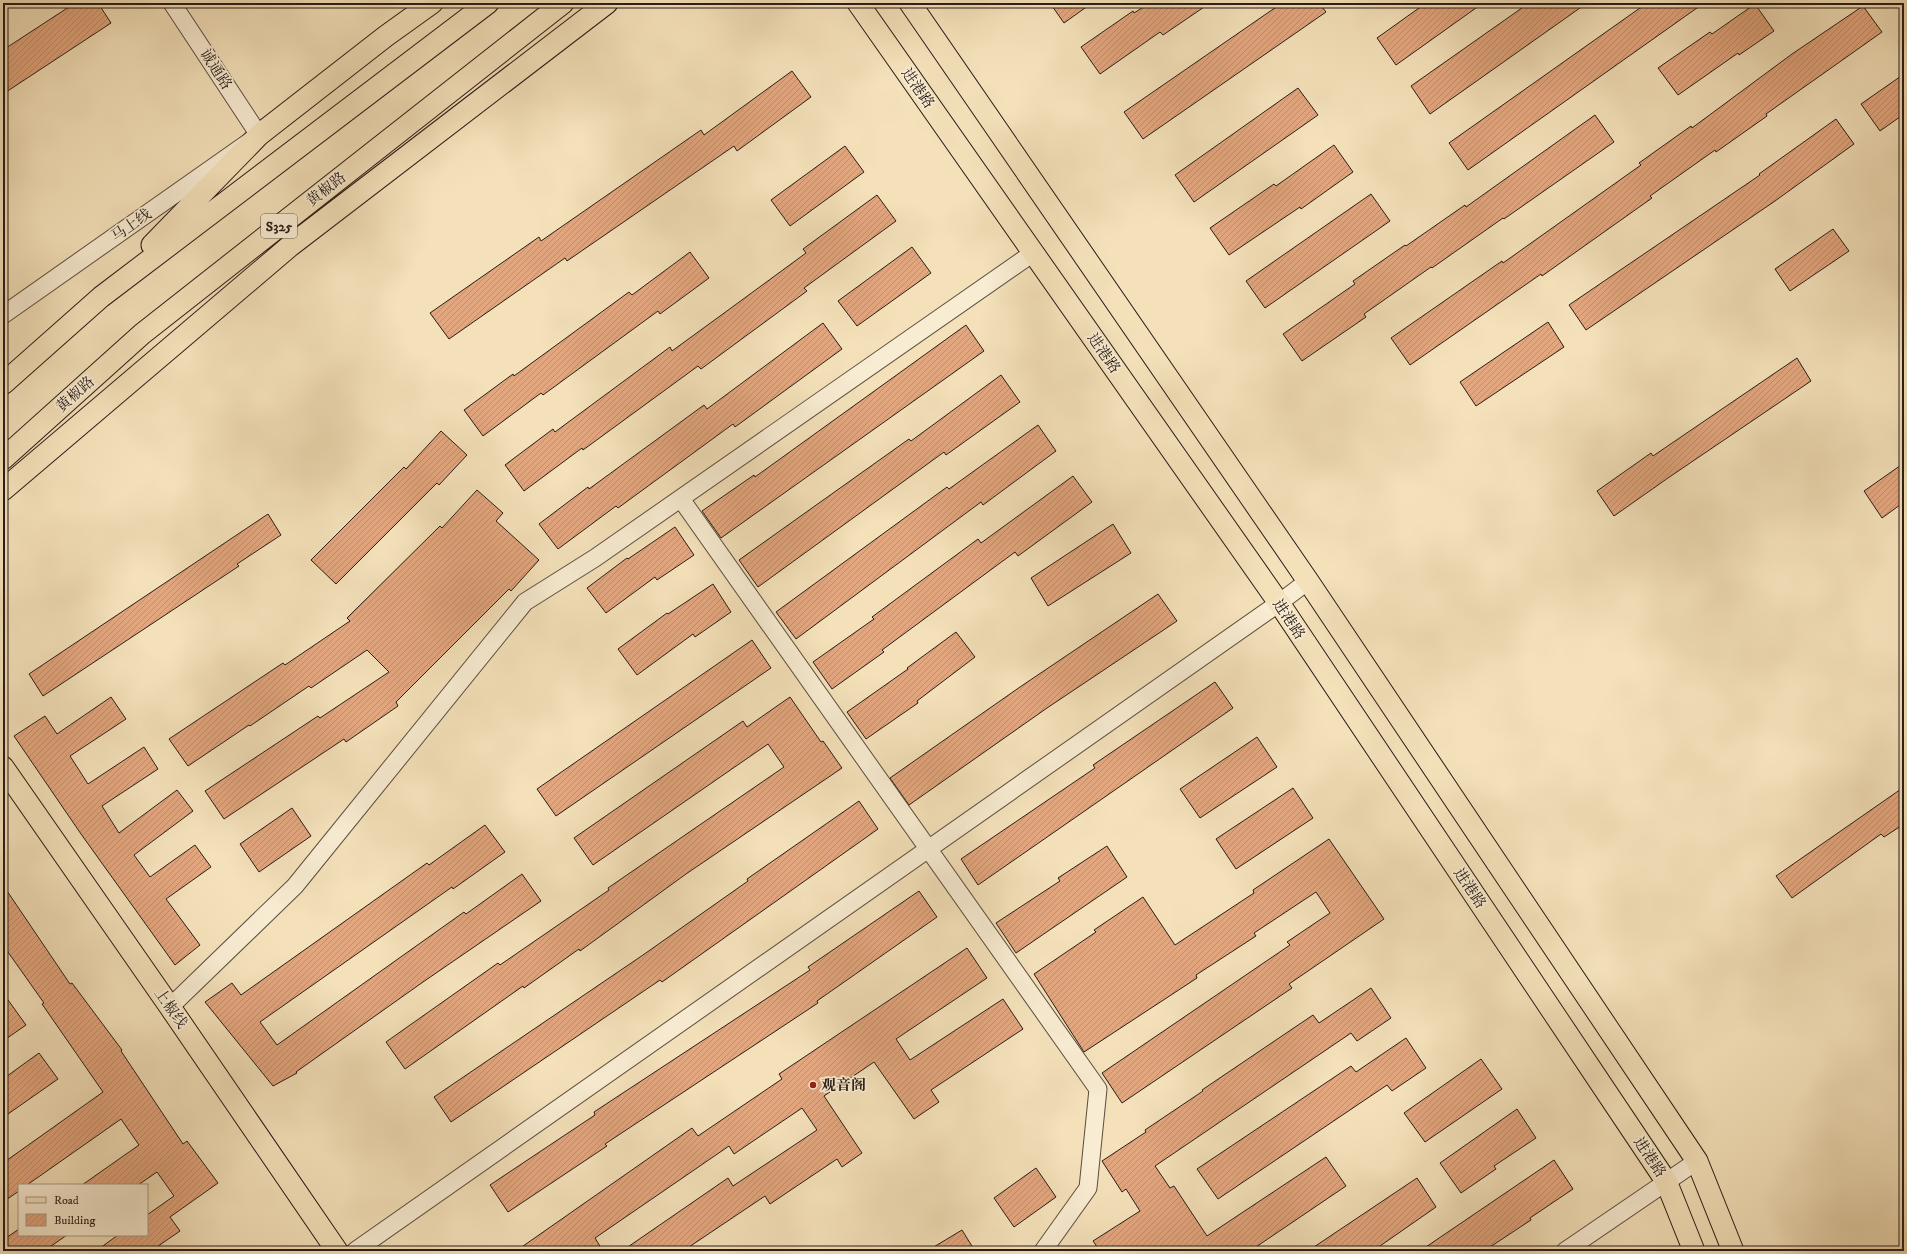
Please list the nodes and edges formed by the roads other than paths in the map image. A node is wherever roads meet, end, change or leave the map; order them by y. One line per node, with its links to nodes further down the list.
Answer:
1 (172, 3): 8 (street, 诚通路)
2 (432, 3): 8 (main road)
3 (488, 3): 10 (main road)
4 (563, 3): 13 (main road, 黄椒路 / S325)
5 (607, 3): 14 (main road)
6 (858, 3): 9 (main road, 进港路)
7 (910, 3): 16 (main road)
8 (259, 135): 10 (main road); 11 (street, 马上线)
9 (1033, 252): 15 (street); 17 (main road, 进港路)
10 (101, 297): 12 (main road)
11 (3, 315)
12 (3, 384)
13 (3, 460)
14 (3, 490)
15 (681, 499): 19 (street); 20 (street)
16 (1308, 581): 17 (street); 21 (main road)
17 (1279, 603): 19 (street); 22 (main road, 进港路)
18 (3, 767): 20 (main road, 上椒线)
19 (929, 849): 24 (street); 25 (street)
20 (170, 1007): 23 (main road, 上椒线)
21 (1697, 1161): 22 (street); 28 (main road)
22 (1666, 1181): 26 (street); 27 (main road, 进港路)
23 (337, 1251)
24 (355, 1251)
25 (1043, 1251)
26 (1565, 1251)
27 (1694, 1251)
28 (1733, 1251)

